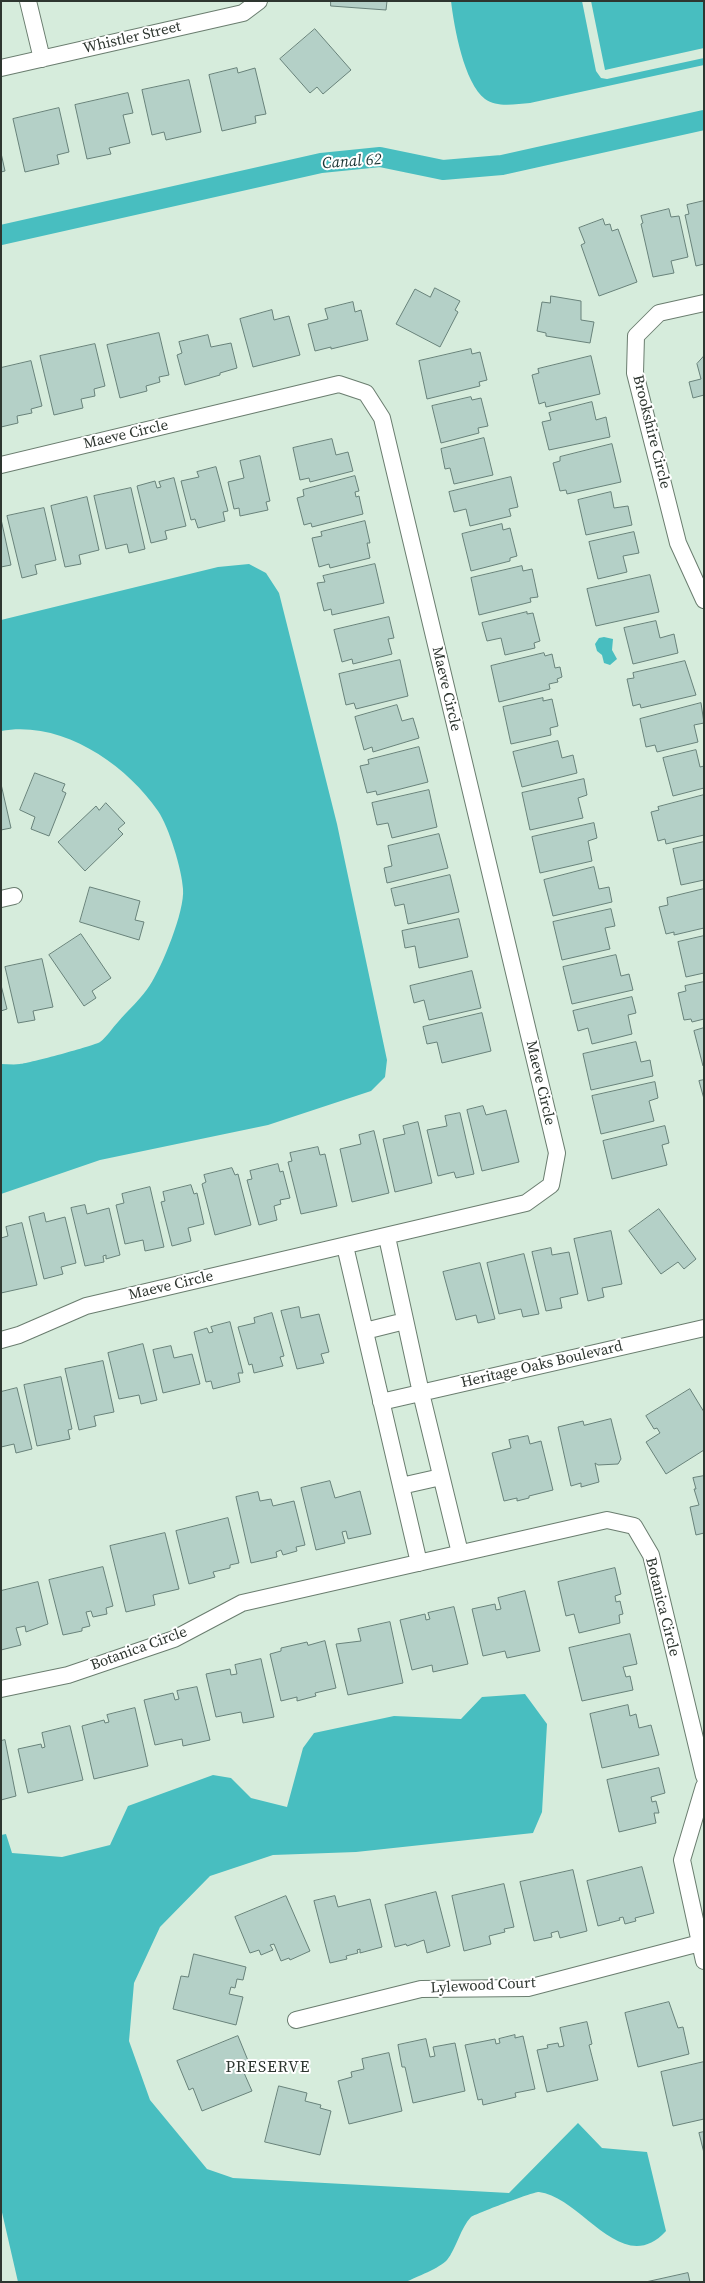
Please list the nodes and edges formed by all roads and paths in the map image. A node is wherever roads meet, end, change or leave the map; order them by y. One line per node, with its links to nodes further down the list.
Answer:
1 (28, 1): 3 (street)
2 (259, 1): 3 (street, Whistler Street)
3 (42, 59): 4 (street, Whistler Street)
4 (1, 68)
5 (704, 303): 7 (street, Brookshire Circle)
6 (1, 465): 8 (street, Maeve Circle)
7 (704, 600)
8 (386, 1237): 9 (street, Maeve Circle); 10 (street)
9 (345, 1246): 12 (street); 13 (street, Maeve Circle)
10 (405, 1322): 12 (street); 14 (street)
11 (704, 1328): 14 (street, Heritage Oaks Boulevard)
12 (365, 1330): 15 (street)
13 (1, 1340)
14 (421, 1393): 15 (street, Heritage Oaks Boulevard); 16 (street)
15 (381, 1402): 17 (street)
16 (441, 1477): 17 (street); 18 (street)
17 (401, 1486): 19 (street)
18 (460, 1553): 19 (street, Botanica Circle); 21 (street, Botanica Circle)
19 (418, 1563): 20 (street, Botanica Circle)
20 (1, 1688)
21 (704, 1776)
22 (704, 1786): 23 (street)
23 (700, 1943): 24 (street); 25 (street, Lylewood Court)
24 (704, 1961)
25 (296, 2020)

